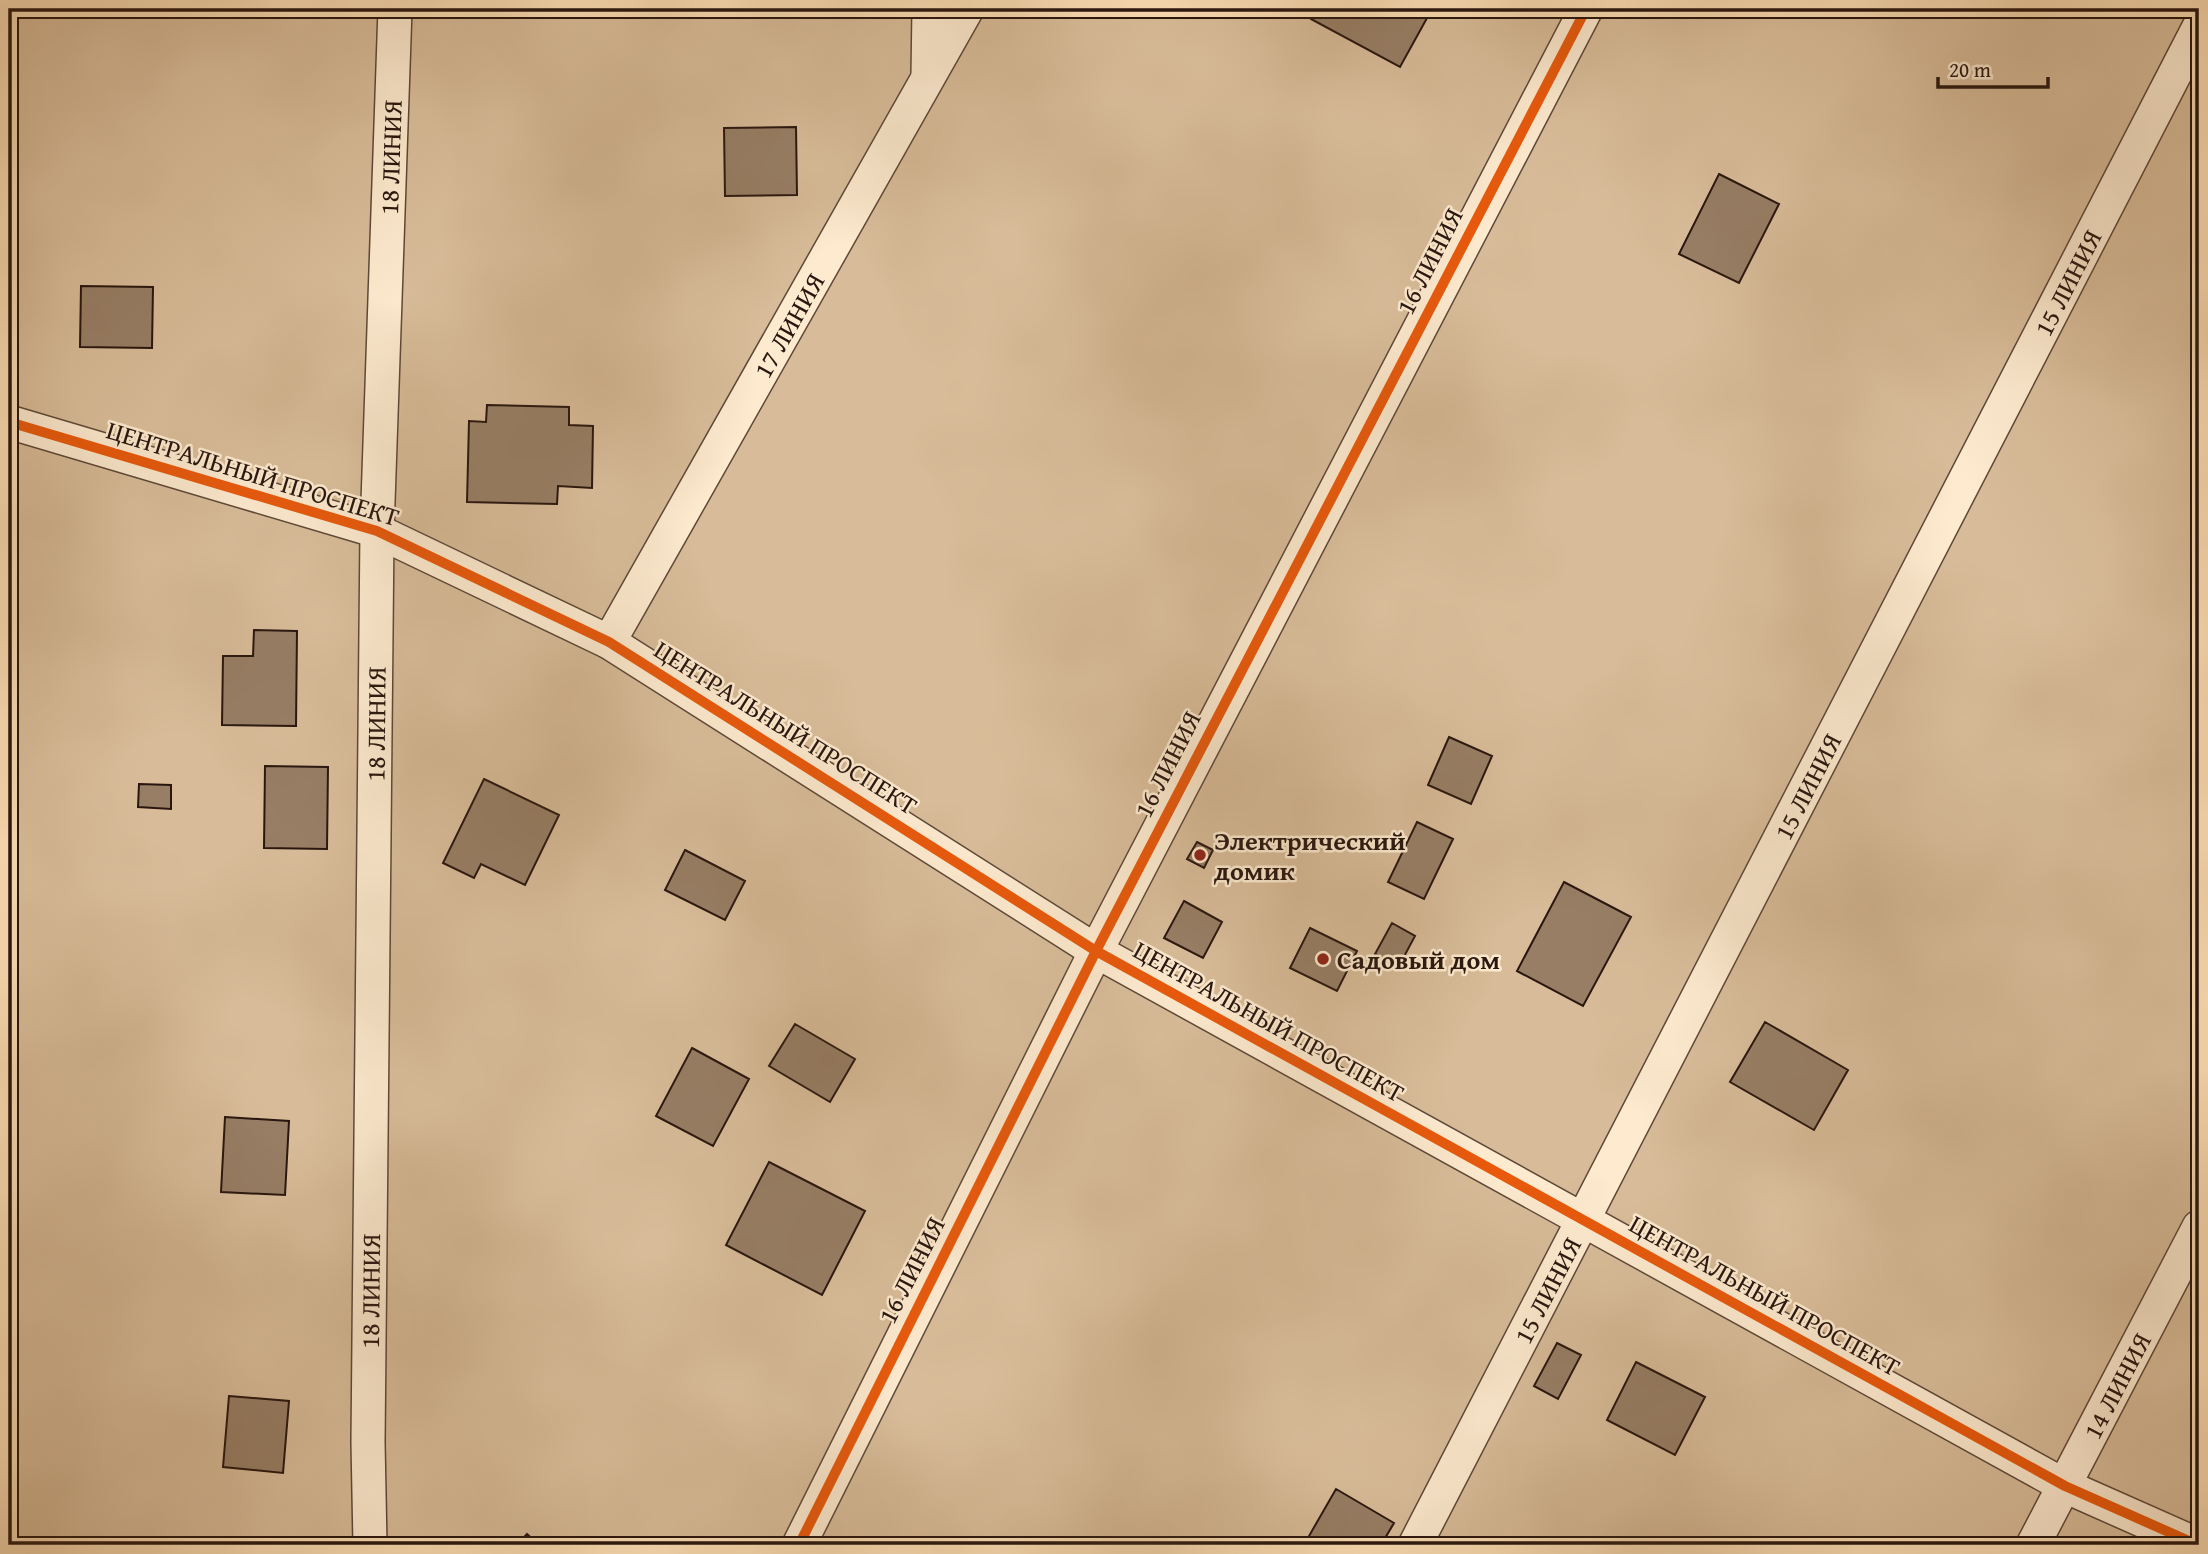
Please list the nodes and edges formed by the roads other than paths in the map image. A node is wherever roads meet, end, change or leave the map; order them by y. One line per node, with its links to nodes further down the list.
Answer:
1 (395, 9): 8 (street, 18 ЛИНИЯ)
2 (929, 9): 6 (street)
3 (967, 9): 6 (street, 17 ЛИНИЯ)
4 (1586, 9): 10 (street, 16 ЛИНИЯ)
5 (2199, 27): 11 (street, 15 ЛИНИЯ)
6 (928, 79): 9 (street, 17 ЛИНИЯ)
7 (9, 422): 8 (street, ЦЕНТРАЛЬНЫЙ ПРОСПЕКТ)
8 (377, 531): 9 (street, ЦЕНТРАЛЬНЫЙ ПРОСПЕКТ); 14 (street, 18 ЛИНИЯ)
9 (609, 642): 10 (street, ЦЕНТРАЛЬНЫЙ ПРОСПЕКТ)
10 (1096, 951): 11 (street, ЦЕНТРАЛЬНЫЙ ПРОСПЕКТ); 15 (street, 16 ЛИНИЯ)
11 (1584, 1221): 13 (street, ЦЕНТРАЛЬНЫЙ ПРОСПЕКТ); 16 (street, 15 ЛИНИЯ)
12 (2199, 1227): 13 (street, 14 ЛИНИЯ)
13 (2065, 1486): 17 (street, 14 ЛИНИЯ); 18 (street, ЦЕНТРАЛЬНЫЙ ПРОСПЕКТ)
14 (370, 1545)
15 (799, 1545)
16 (1415, 1545)
17 (2033, 1545)
18 (2198, 1545)

